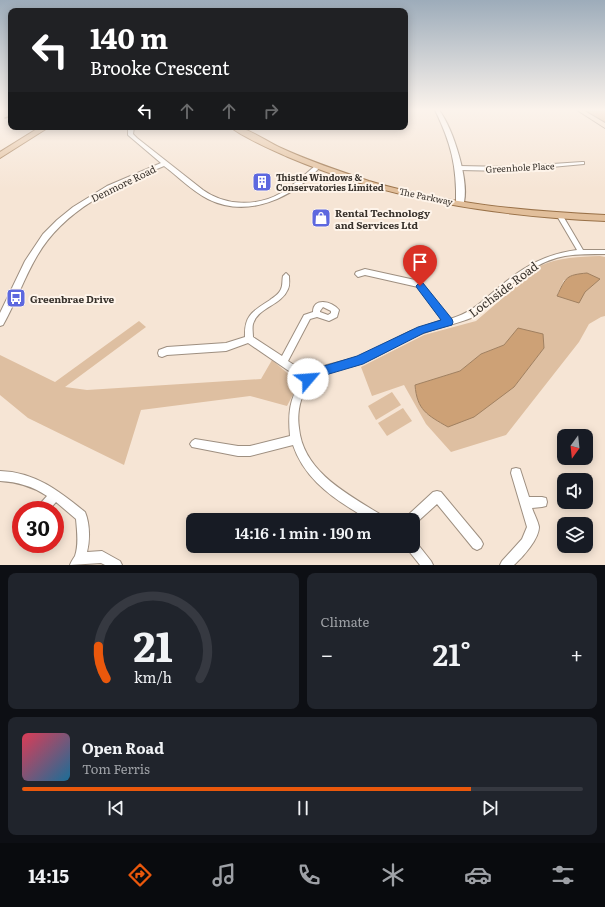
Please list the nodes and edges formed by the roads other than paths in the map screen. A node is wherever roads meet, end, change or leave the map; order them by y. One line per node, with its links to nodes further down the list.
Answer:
1 (24, 136): 6 (main road)
2 (30, 136): 7 (main road)
3 (132, 136): 8 (street)
4 (252, 136): 10 (main road, The Parkway)
5 (450, 136): 11 (street)
6 (0, 151)
7 (0, 156)
8 (166, 163): 10 (street); 20 (street, Denmore Road)
9 (582, 163): 11 (street, Greenhole Place)
10 (317, 167): 12 (main road, The Parkway)
11 (459, 168): 12 (street)
12 (460, 204): 13 (main road, The Parkway)
13 (560, 216): 14 (main road, The Parkway); 15 (street)
14 (605, 218)
15 (581, 252): 16 (street, Lochside Road); 21 (street, Lochside Road)
16 (605, 252)
17 (358, 274): 21 (street)
18 (286, 276): 22 (street)
19 (316, 314): 24 (street)
20 (0, 322)
21 (448, 322): 25 (street, Lochside Road)
22 (249, 339): 23 (street); 24 (street)
23 (162, 353)
24 (283, 362): 25 (street)
25 (308, 379): 26 (street)
26 (295, 440): 27 (street); 34 (street)
27 (194, 444)
28 (516, 473): 33 (street)
29 (0, 476): 30 (street)
30 (55, 495): 31 (street); 38 (street)
31 (50, 501)
32 (542, 502): 33 (street)
33 (526, 503): 41 (street)
34 (369, 513)
35 (419, 513): 36 (street)
36 (477, 544)
37 (418, 553): 40 (street)
38 (79, 561): 39 (street)
39 (116, 565)
40 (427, 565)
41 (506, 565)

